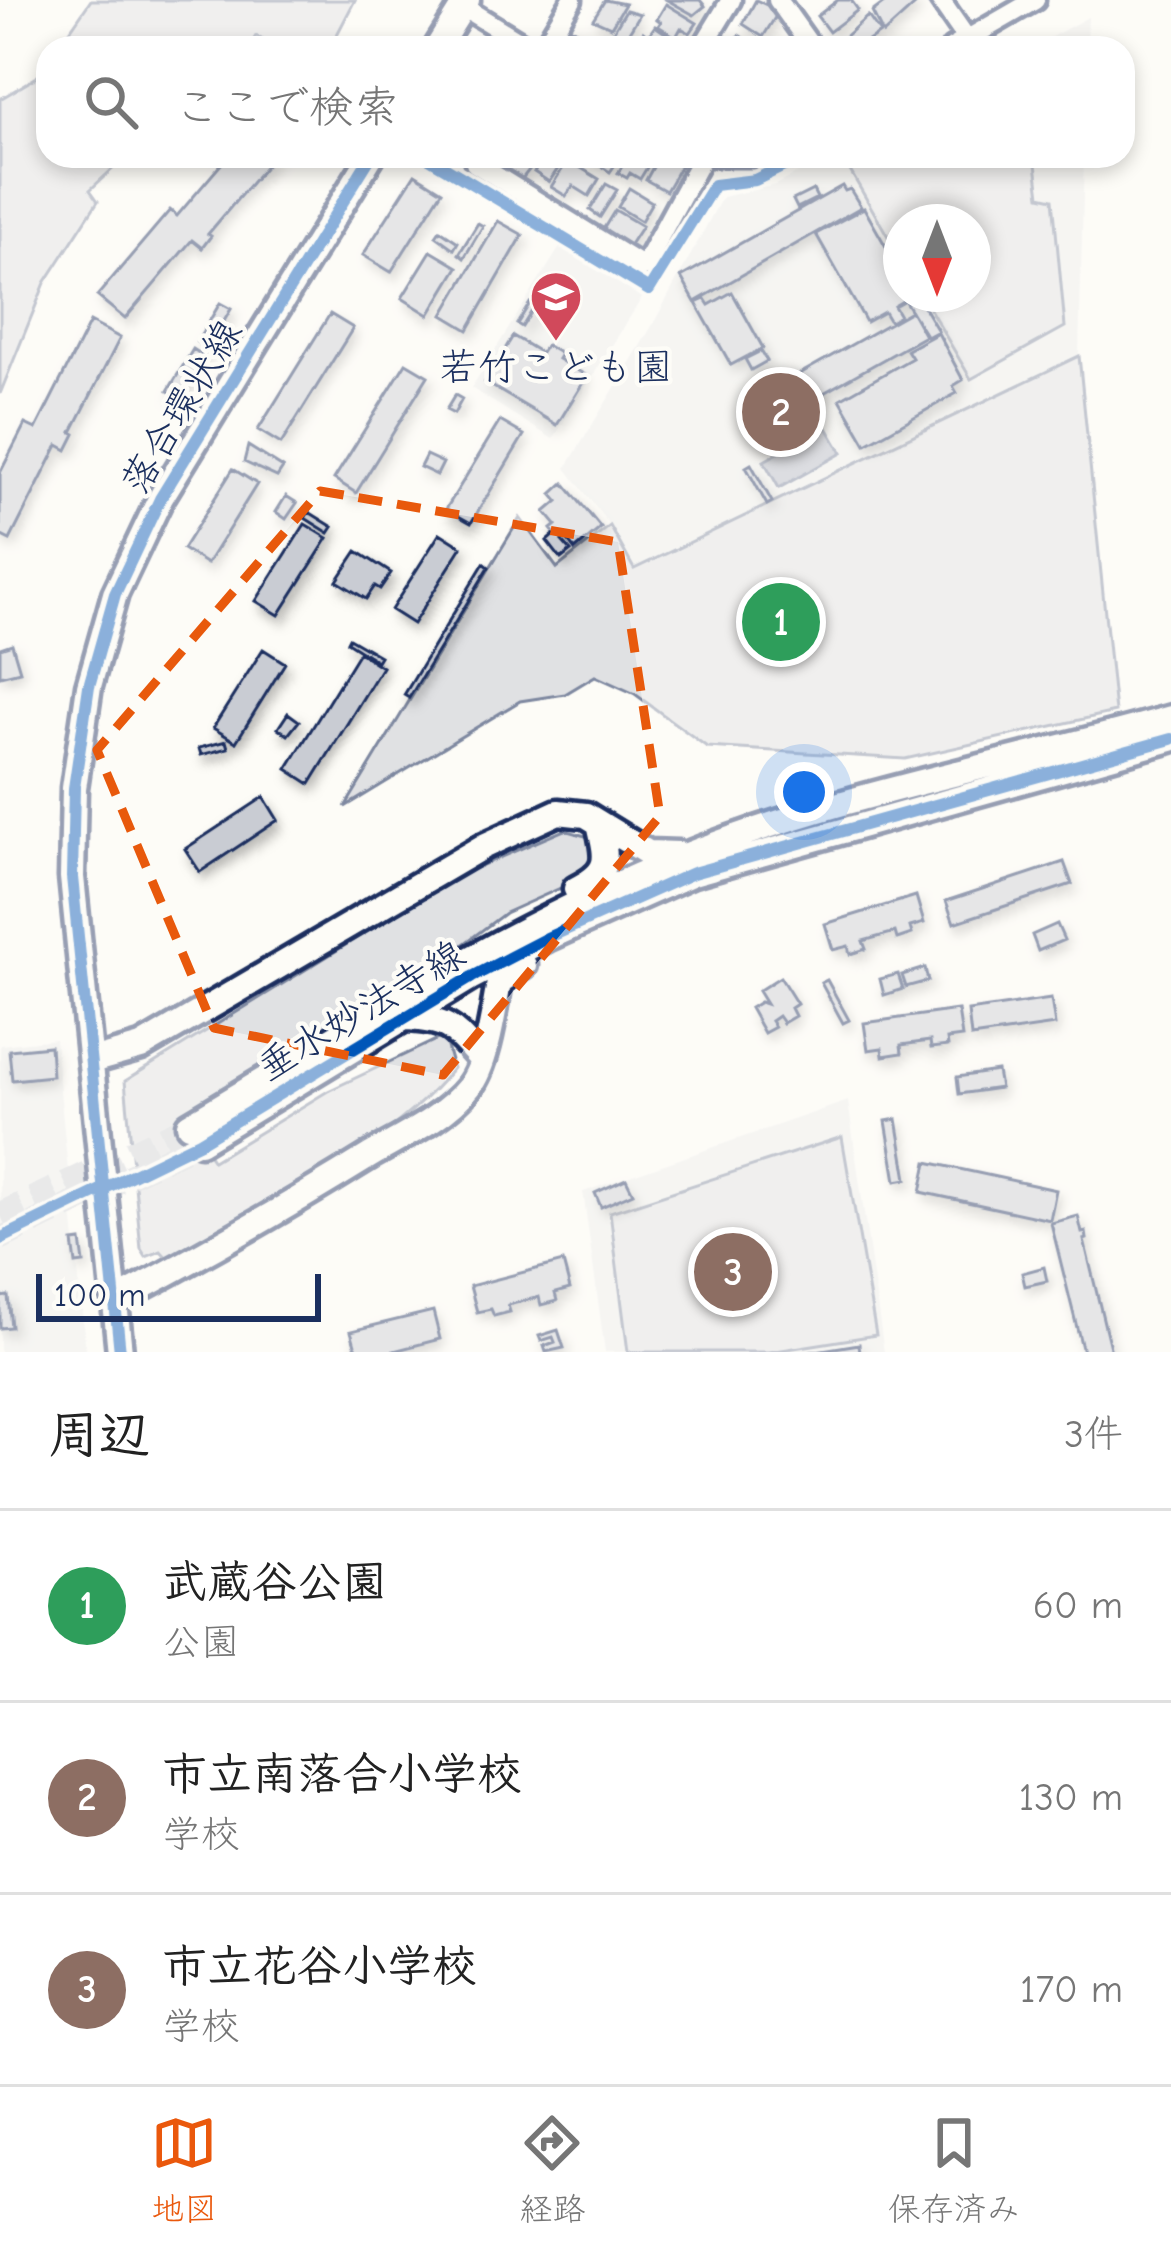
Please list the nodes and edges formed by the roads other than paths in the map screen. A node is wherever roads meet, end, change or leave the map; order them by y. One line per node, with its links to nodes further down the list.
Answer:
1 (572, 0): 9 (street)
2 (731, 0): 10 (street)
3 (778, 0): 11 (street)
4 (940, 0): 12 (street)
5 (1035, 0): 13 (street)
6 (465, 4): 7 (street); 8 (street)
7 (445, 36)
8 (512, 36)
9 (550, 36)
10 (708, 36)
11 (804, 36)
12 (956, 36)
13 (974, 36)
14 (363, 168): 26 (street, 落合環状線)
15 (484, 168): 16 (street)
16 (697, 168)
17 (1171, 718): 18 (street, 垂水妙法寺線)
18 (1138, 737): 19 (street, 垂水妙法寺線); 21 (street, 垂水妙法寺線); 22 (street, 垂水妙法寺線)
19 (1171, 739)
20 (598, 824): 21 (street); 23 (street); 26 (street)
21 (687, 855): 23 (street, 垂水妙法寺線)
22 (596, 916): 24 (street, 垂水妙法寺線); 25 (street)
23 (487, 948): 24 (street, 垂水妙法寺線)
24 (408, 1018): 25 (street)
25 (479, 1057): 27 (street)
26 (91, 1061): 27 (street, 落合環状線)
27 (115, 1301): 28 (street, 落合環状線)
28 (120, 1352)

